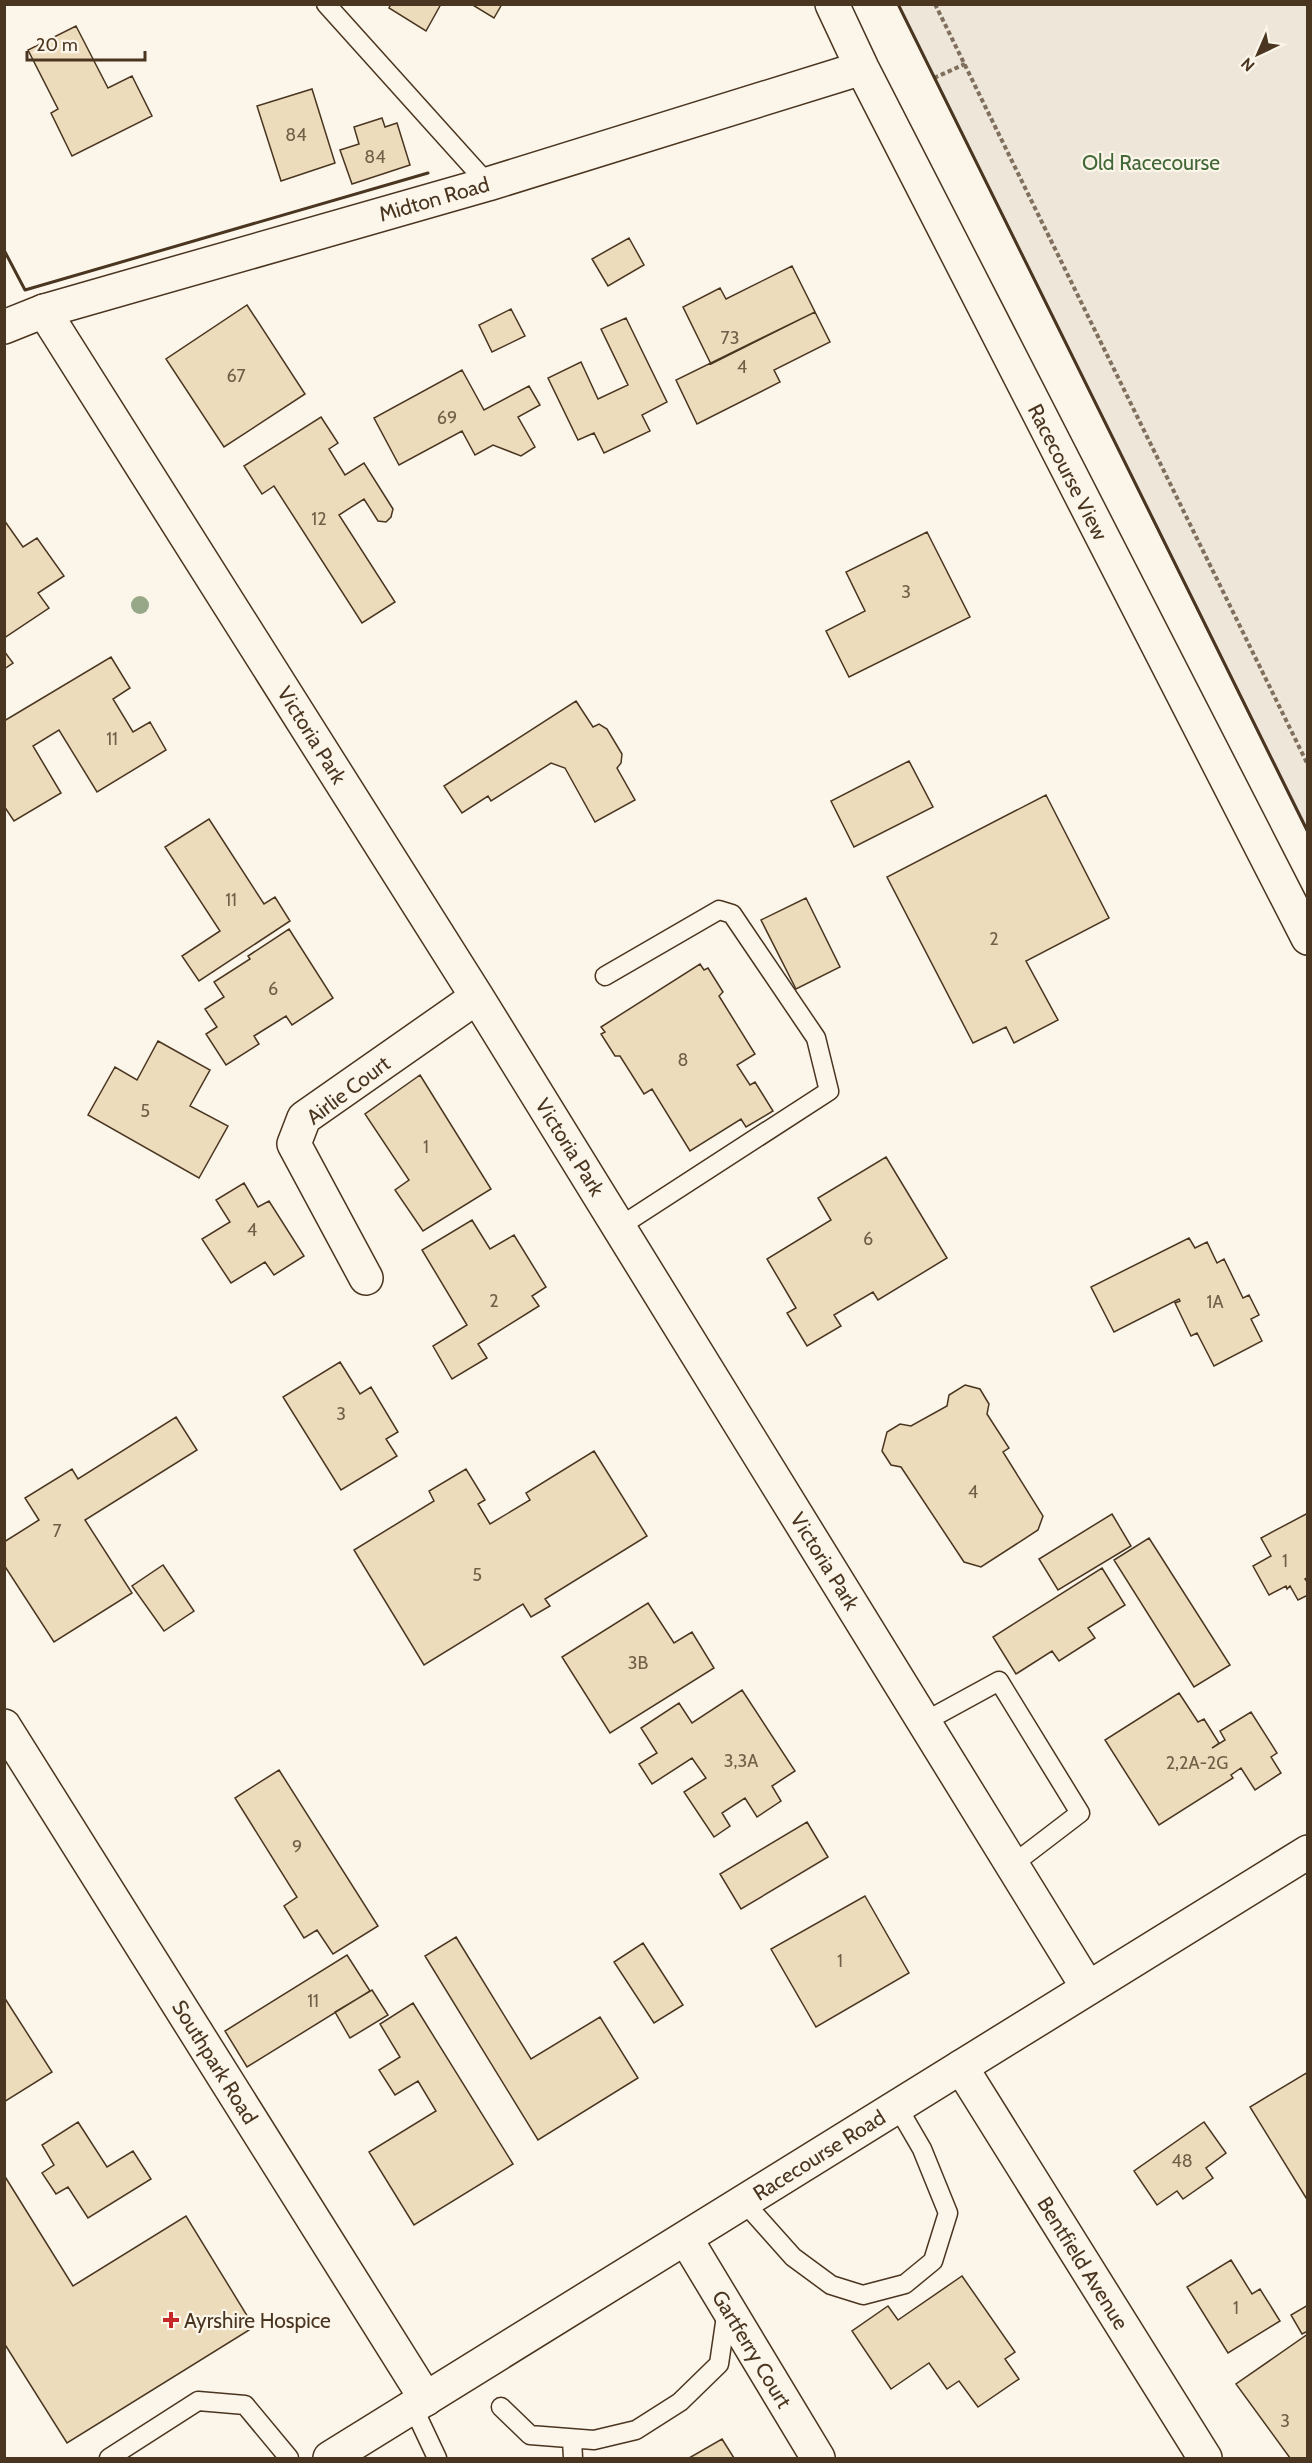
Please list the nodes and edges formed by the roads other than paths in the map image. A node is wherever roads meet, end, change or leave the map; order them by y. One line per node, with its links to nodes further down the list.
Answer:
1 (326, 4): 4 (lane)
2 (832, 4): 3 (street, Racecourse View)
3 (862, 68): 4 (street, Midton Road); 7 (street, Racecourse View)
4 (488, 184): 5 (street, Midton Road)
5 (44, 311): 6 (street, Midton Road); 9 (street, Victoria Park)
6 (4, 327)
7 (1308, 938)
8 (605, 976): 10 (lane)
9 (477, 997): 10 (street, Victoria Park); 11 (street, Airlie Court)
10 (619, 1227): 12 (street, Victoria Park)
11 (366, 1278)
12 (924, 1722): 15 (street, Victoria Park); 15 (lane)
13 (4, 1726): 22 (street, Southpark Road)
14 (1308, 1852): 16 (street, Racecourse Road)
15 (1012, 1865): 16 (street, Victoria Park)
16 (1088, 1988): 17 (street, Racecourse Road)
17 (961, 2067): 18 (street, Racecourse Road); 31 (street, Bentfield Avenue)
18 (897, 2106): 19 (street, Racecourse Road); 19 (lane)
19 (744, 2202): 20 (street, Racecourse Road)
20 (686, 2239): 21 (street, Gartferry Court); 22 (street, Racecourse Road)
21 (727, 2307): 24 (lane); 30 (street, Gartferry Court)
22 (420, 2403): 27 (street, Racecourse Road); 28 (lane)
23 (501, 2407): 24 (lane)
24 (572, 2440): 29 (lane)
25 (109, 2458): 26 (lane)
26 (289, 2458)
27 (330, 2458)
28 (437, 2458)
29 (573, 2458)
30 (819, 2458)
31 (1205, 2458)

